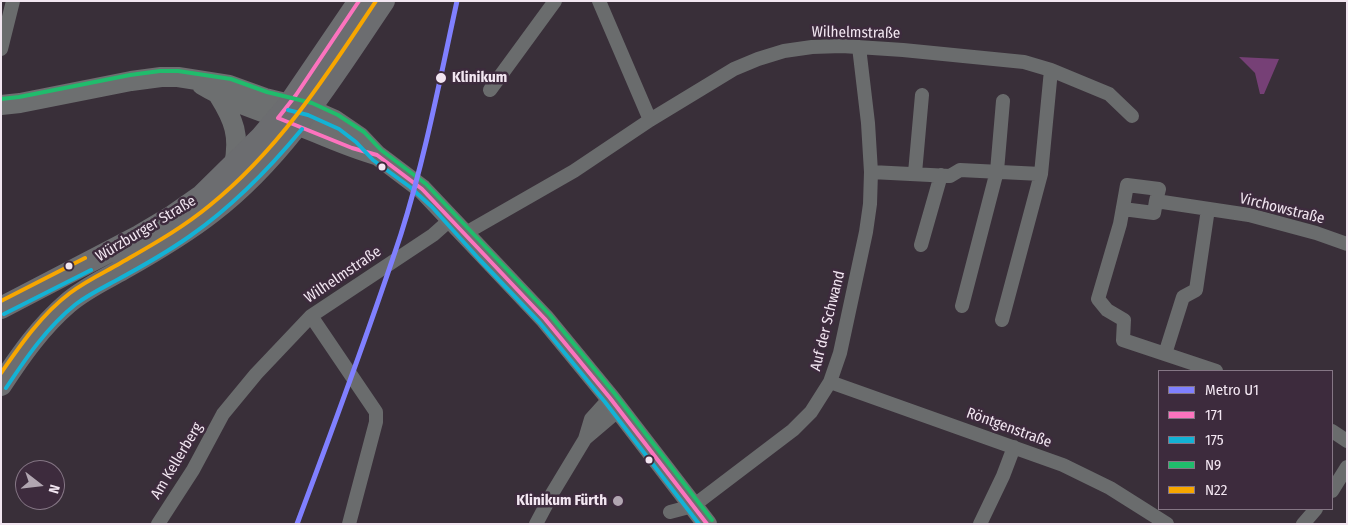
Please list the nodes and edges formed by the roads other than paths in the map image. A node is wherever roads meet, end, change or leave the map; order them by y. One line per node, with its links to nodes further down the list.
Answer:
1 (13, 1): 7 (street)
2 (359, 1): 15 (main road, Würzburger Straße)
3 (384, 1): 15 (main road, Würzburger Straße)
4 (555, 1): 10 (street)
5 (599, 1): 17 (street)
6 (859, 47): 8 (street, Wilhelmstraße); 17 (street, Wilhelmstraße); 20 (street, Auf der Schwand)
7 (1, 49)
8 (1051, 70): 16 (street, Wilhelmstraße); 22 (street)
9 (194, 80): 12 (street); 14 (street); 15 (street)
10 (490, 90)
11 (922, 95): 21 (street)
12 (219, 96): 15 (street); 18 (street)
13 (1003, 101): 19 (street)
14 (1, 105)
15 (294, 114): 18 (main road, Würzburger Straße); 27 (street); 35 (main road, Würzburger Straße)
16 (1132, 116)
17 (650, 120): 28 (street, Wilhelmstraße)
18 (234, 165): 31 (main road, Würzburger Straße)
19 (997, 171): 22 (street); 23 (street); 32 (street)
20 (871, 172): 21 (street); 38 (street, Auf der Schwand)
21 (915, 174): 23 (street)
22 (1041, 174): 34 (street)
23 (941, 175): 30 (street)
24 (1156, 201): 25 (street); 25 (street); 26 (street, Virchowstraße)
25 (1123, 209): 36 (street)
26 (1208, 209): 29 (street, Virchowstraße); 36 (street)
27 (451, 219): 28 (street); 33 (street, Wilhelmstraße)
28 (464, 234): 40 (street)
29 (1347, 244)
30 (922, 245)
31 (10, 304): 35 (main road)
32 (962, 306)
33 (311, 316): 41 (street, Wilhelmstraße); 51 (street)
34 (1002, 320)
35 (44, 326): 39 (main road, Würzburger Straße)
36 (1166, 354): 37 (street)
37 (1213, 370)
38 (830, 382): 44 (street, Röntgenstraße); 47 (street, Auf der Schwand)
39 (1, 385)
40 (615, 404): 47 (street); 52 (street)
41 (223, 414): 50 (street, Am Kellerberg)
42 (1333, 432): 43 (street)
43 (1347, 441)
44 (1014, 447): 54 (street); 55 (street, Röntgenstraße)
45 (1347, 467): 46 (street)
46 (1338, 491)
47 (693, 506): 49 (street); 53 (street)
48 (1315, 510): 56 (street)
49 (670, 512)
50 (158, 524)
51 (349, 524)
52 (536, 524)
53 (707, 524)
54 (980, 524)
55 (1167, 524)
56 (1303, 524)

